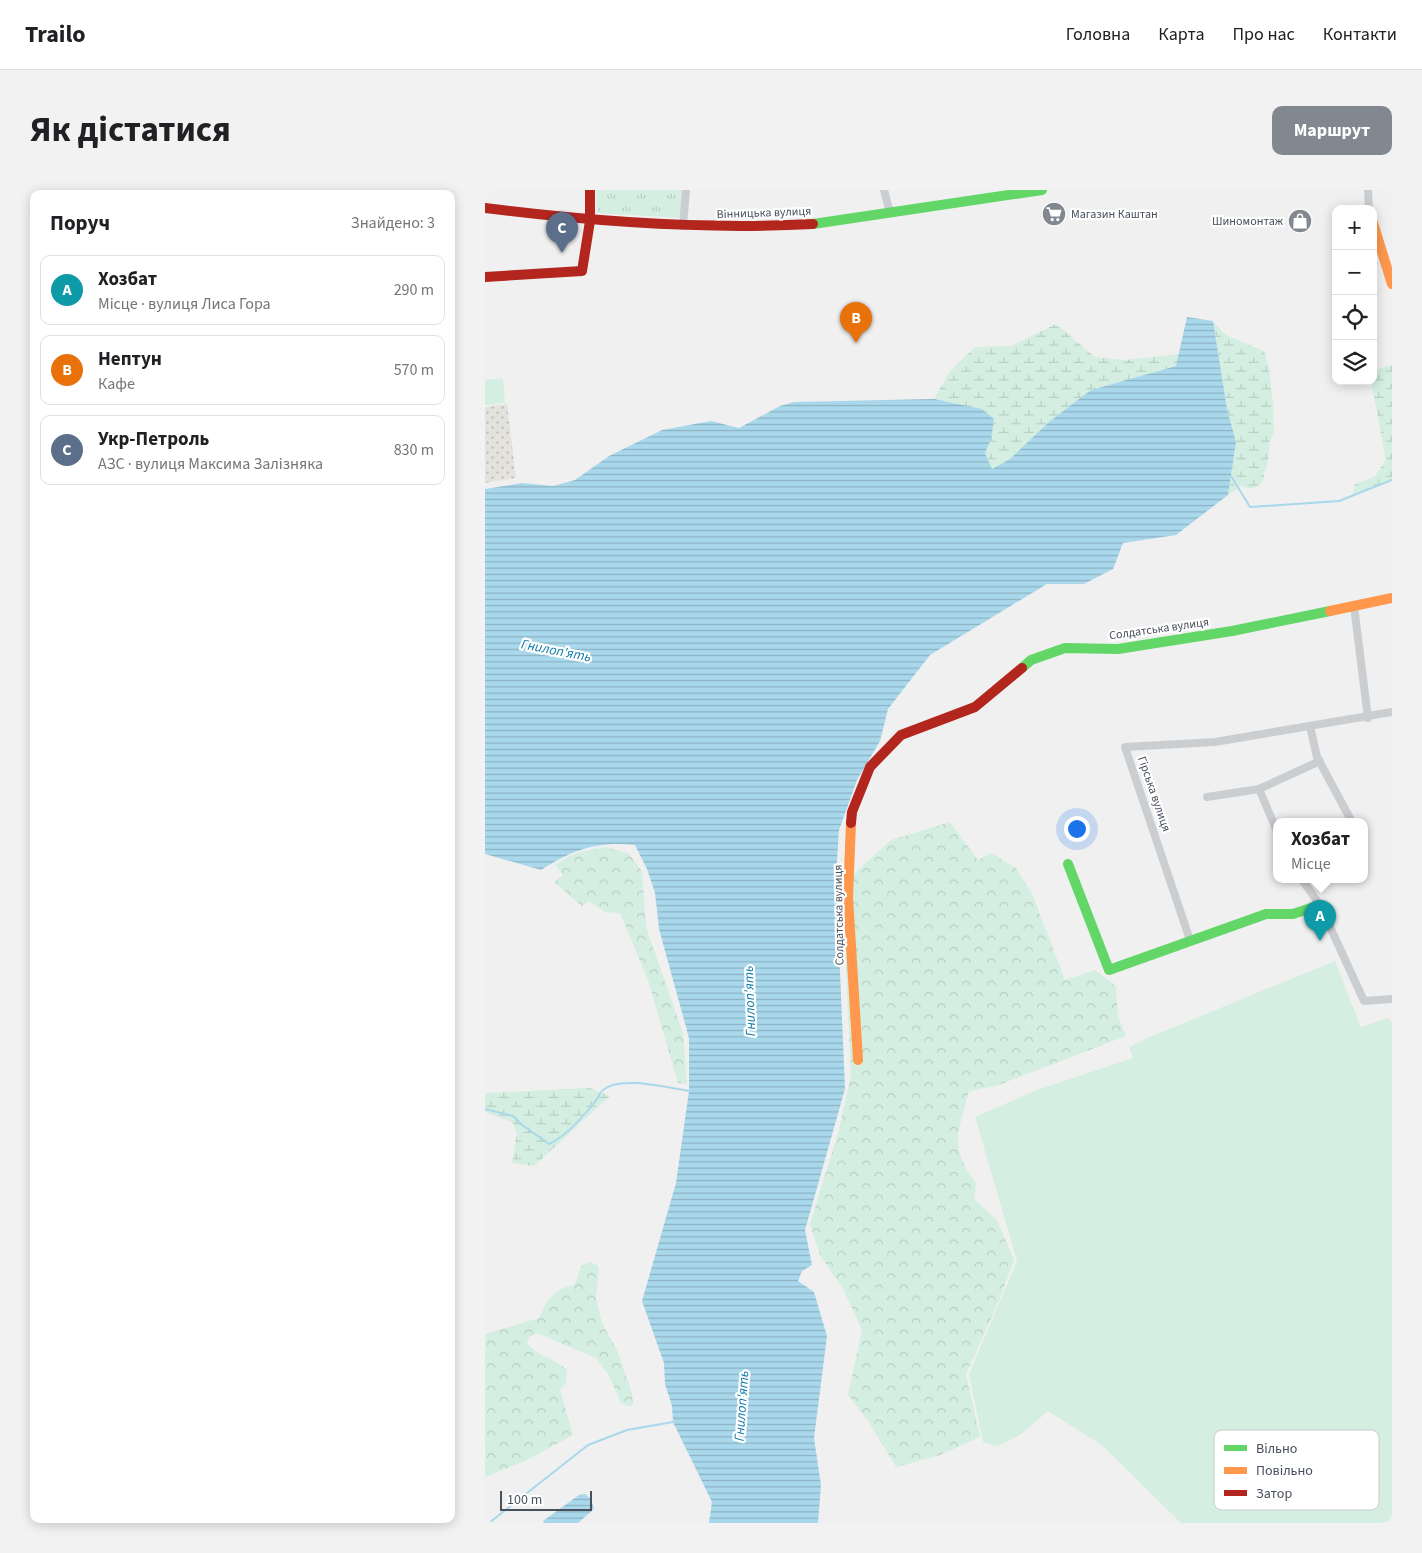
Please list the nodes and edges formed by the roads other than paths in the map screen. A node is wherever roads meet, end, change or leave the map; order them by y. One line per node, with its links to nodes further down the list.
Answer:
1 (590, 190): 9 (street)
2 (686, 190): 10 (street)
3 (884, 190): 8 (street)
4 (1041, 190): 8 (street, Вінницька вулиця)
5 (1368, 190): 6 (street)
6 (1369, 205)
7 (485, 208): 9 (street, Вінницька вулиця)
8 (891, 213): 10 (street, Вінницька вулиця)
9 (590, 221): 10 (street, Вінницька вулиця); 12 (street)
10 (683, 226)
11 (1377, 236): 13 (street)
12 (485, 277)
13 (1392, 284)
14 (1392, 598): 15 (street, Солдатська вулиця)
15 (1354, 606): 17 (street); 29 (street, Солдатська вулиця)
16 (1392, 712): 17 (street, Гірська вулиця)
17 (1368, 718): 18 (street, Гірська вулиця)
18 (1310, 726): 19 (street); 27 (street, Гірська вулиця)
19 (1319, 761): 20 (street); 22 (street)
20 (1259, 789): 21 (street); 23 (street)
21 (1207, 797)
22 (1350, 818)
23 (1273, 822)
24 (1068, 864): 27 (street)
25 (1304, 883): 26 (street)
26 (1320, 905): 27 (street); 28 (street)
27 (1190, 940)
28 (1392, 999)
29 (858, 1060)

